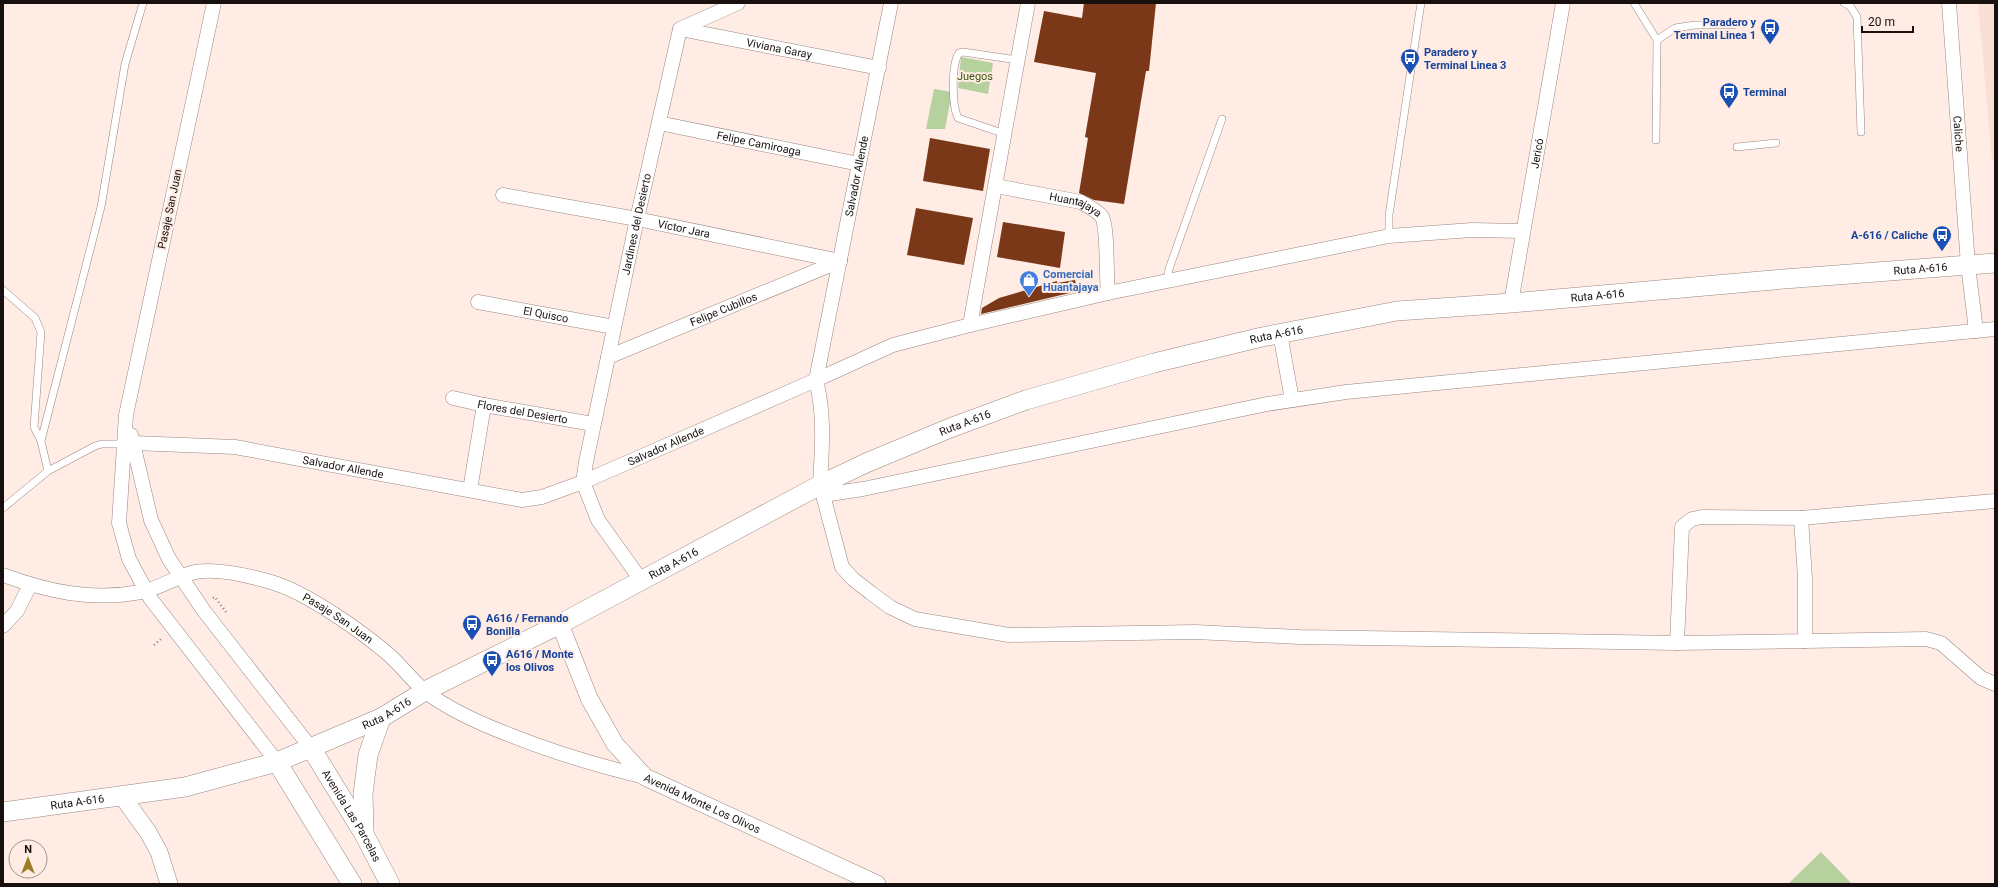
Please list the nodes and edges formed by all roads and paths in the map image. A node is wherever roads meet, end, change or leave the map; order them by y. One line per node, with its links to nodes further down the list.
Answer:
1 (143, 3): 48 (lane)
2 (214, 3): 49 (street, Pasaje San Juan)
3 (738, 3): 12 (street)
4 (891, 3): 15 (street, Salvador Allende)
5 (1028, 3): 14 (street)
6 (1421, 3): 28 (lane)
7 (1564, 3): 27 (street, Jericó)
8 (1634, 3): 13 (lane)
9 (1844, 3): 18 (lane)
10 (1949, 3): 31 (street, Caliche)
11 (1734, 25): 13 (lane)
12 (680, 29): 15 (street, Viviana Garay); 17 (street, Jardines del Desierto)
13 (1657, 40): 20 (lane)
14 (1018, 60): 19 (street); 19 (lane)
15 (879, 68): 23 (street, Salvador Allende)
16 (1222, 119): 32 (lane)
17 (659, 123): 23 (street, Felipe Camiroaga); 26 (street, Jardines del Desierto)
18 (1861, 132)
19 (1005, 134): 24 (street)
20 (1656, 140)
21 (1776, 143): 22 (lane)
22 (1737, 147)
23 (858, 164): 29 (street, Salvador Allende)
24 (996, 186): 34 (street, Huantajaya); 37 (street)
25 (503, 195): 26 (street, Víctor Jara)
26 (637, 219): 29 (street, Víctor Jara); 38 (street, Jardines del Desierto)
27 (1522, 231): 28 (street); 36 (street, Jericó)
28 (1389, 236): 32 (street)
29 (840, 261): 42 (street, Felipe Cubillos); 43 (street, Salvador Allende)
30 (1995, 263): 31 (main road, Ruta A-616)
31 (1968, 265): 36 (main road, Ruta A-616); 40 (street, Caliche)
32 (1167, 282): 34 (street)
33 (3, 290): 48 (lane)
34 (1108, 293): 37 (street)
35 (478, 302): 38 (street, El Quisco)
36 (1510, 303): 41 (main road, Ruta A-616)
37 (970, 325): 43 (street)
38 (614, 327): 42 (street, Jardines del Desierto)
39 (1995, 329): 40 (street)
40 (1976, 332): 45 (street)
41 (1280, 333): 45 (street); 53 (main road, Ruta A-616)
42 (608, 357): 47 (street, Jardines del Desierto)
43 (816, 380): 51 (street, Salvador Allende); 53 (street)
44 (453, 398): 46 (street, Flores del Desierto)
45 (1292, 400): 53 (street)
46 (484, 406): 47 (street, Flores del Desierto); 52 (street)
47 (593, 424): 51 (street, Jardines del Desierto)
48 (41, 441): 50 (lane)
49 (129, 444): 50 (lane); 52 (street, Salvador Allende); 58 (street, Pasaje San Juan); 61 (street, Pasaje San Juan)
50 (48, 471): 55 (lane)
51 (583, 482): 52 (street, Salvador Allende); 59 (street)
52 (470, 490)
53 (822, 490): 59 (main road, Ruta A-616); 65 (street)
54 (1995, 501): 56 (street)
55 (3, 508)
56 (1801, 518): 64 (street); 65 (street)
57 (3, 575): 60 (street, Pasaje San Juan)
58 (180, 577): 61 (street, Pasaje San Juan); 67 (street, Pasaje San Juan); 69 (street, Pasaje San Juan)
59 (641, 580): 62 (main road, Ruta A-616)
60 (30, 585): 61 (street, Pasaje San Juan); 63 (street)
61 (145, 591): 70 (street, Pasaje San Juan)
62 (560, 624): 67 (main road, Ruta A-616); 71 (street, Avenida Monte Los Olivos)
63 (3, 626)
64 (1805, 641): 65 (street); 66 (street)
65 (1677, 643)
66 (1995, 684)
67 (425, 691): 68 (main road, Ruta A-616); 71 (street, Pasaje San Juan)
68 (381, 718): 69 (main road, Ruta A-616); 74 (main road)
69 (311, 748): 70 (main road, Ruta A-616); 74 (main road, Avenida Las Parcelas)
70 (277, 762): 72 (main road, Ruta A-616); 76 (main road)
71 (645, 777): 78 (street, Avenida Monte Los Olivos)
72 (122, 796): 73 (main road, Ruta A-616); 75 (street)
73 (3, 812)
74 (364, 834): 77 (main road, Avenida Las Parcelas)
75 (169, 884)
76 (352, 884)
77 (390, 884)
78 (877, 884)

